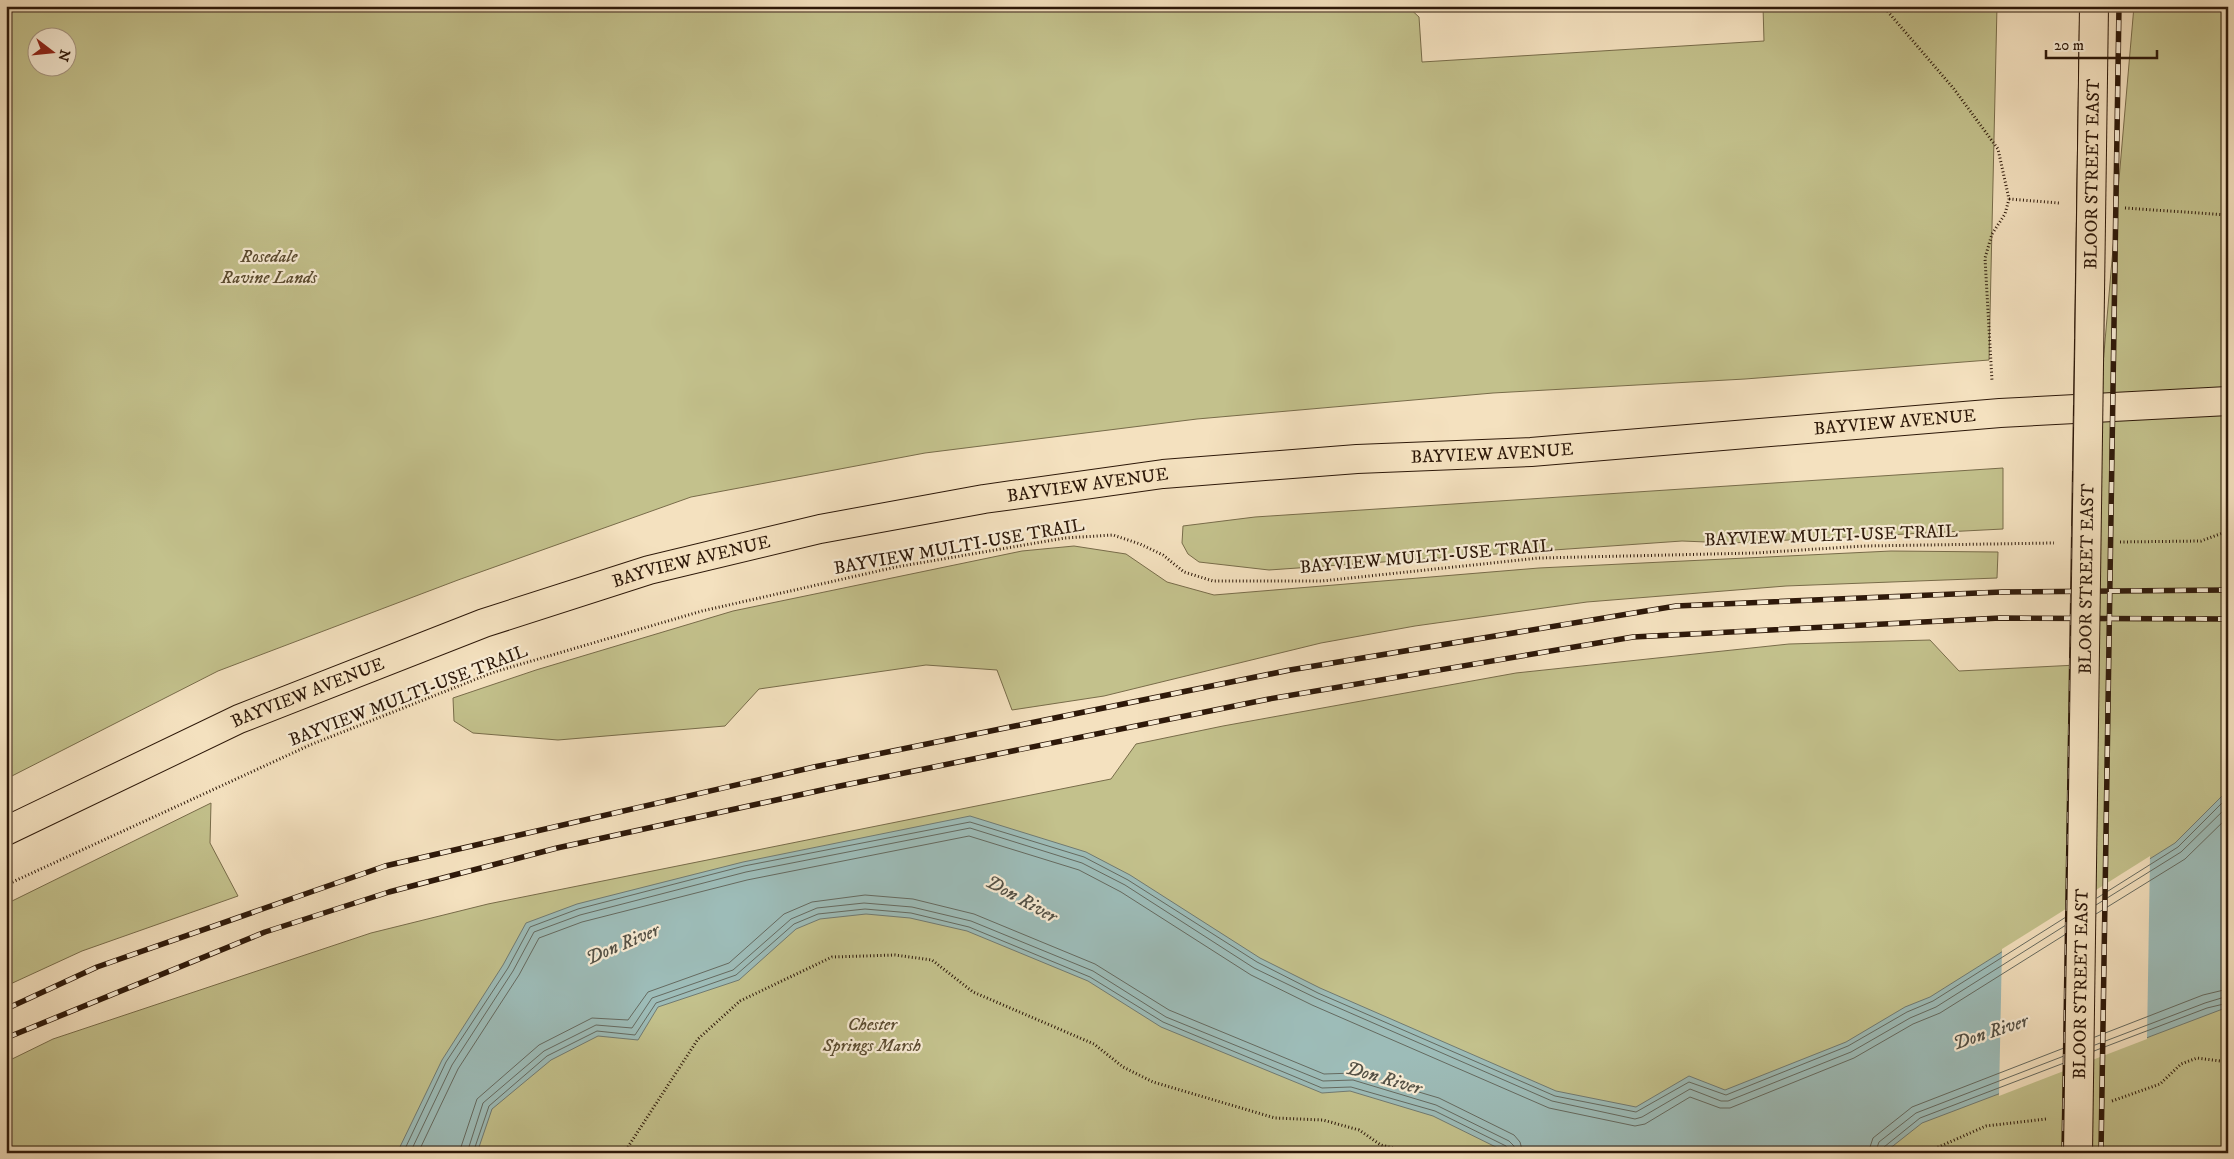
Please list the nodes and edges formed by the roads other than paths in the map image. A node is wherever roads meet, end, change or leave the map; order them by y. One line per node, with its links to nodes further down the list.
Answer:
1 (2094, 6): 4 (main road, BLOOR STREET EAST, bridge)
2 (2228, 401): 3 (main road, BAYVIEW AVENUE)
3 (6, 831)
4 (2078, 1153)

